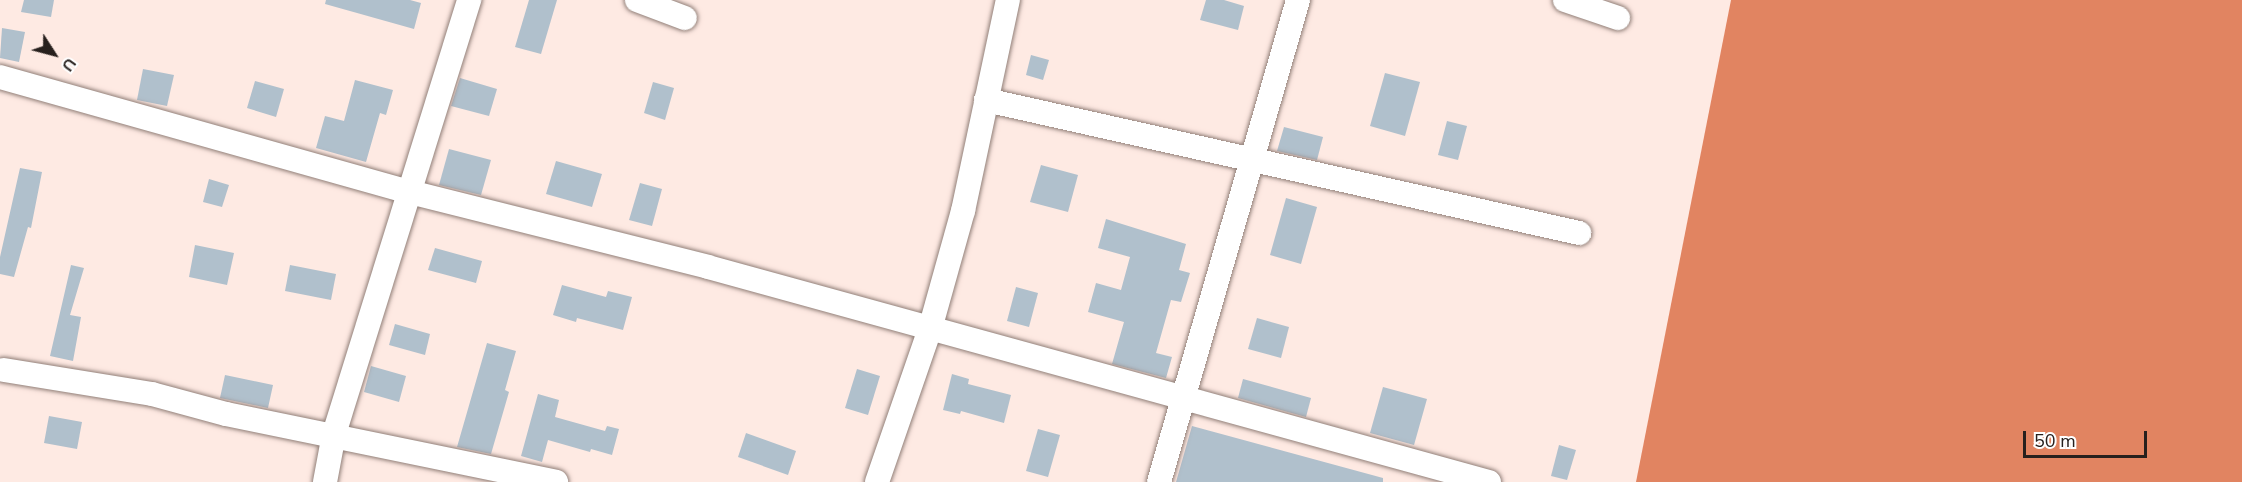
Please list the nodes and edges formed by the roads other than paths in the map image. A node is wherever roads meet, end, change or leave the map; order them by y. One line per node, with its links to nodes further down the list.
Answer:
1 (469, 0): 11 (street)
2 (637, 0): 6 (street)
3 (1008, 0): 9 (street)
4 (1298, 0): 10 (street)
5 (1565, 0): 7 (street)
6 (685, 18)
7 (1618, 18)
8 (0, 77): 11 (street)
9 (986, 100): 10 (street); 13 (street)
10 (1251, 159): 12 (street); 15 (street)
11 (410, 192): 13 (street); 16 (street)
12 (1579, 233)
13 (930, 329): 15 (street); 19 (street)
14 (4, 370): 16 (street)
15 (1182, 396): 20 (street); 21 (street)
16 (334, 434): 17 (street); 18 (street)
17 (325, 482)
18 (556, 482)
19 (877, 482)
20 (1159, 482)
21 (1489, 482)

